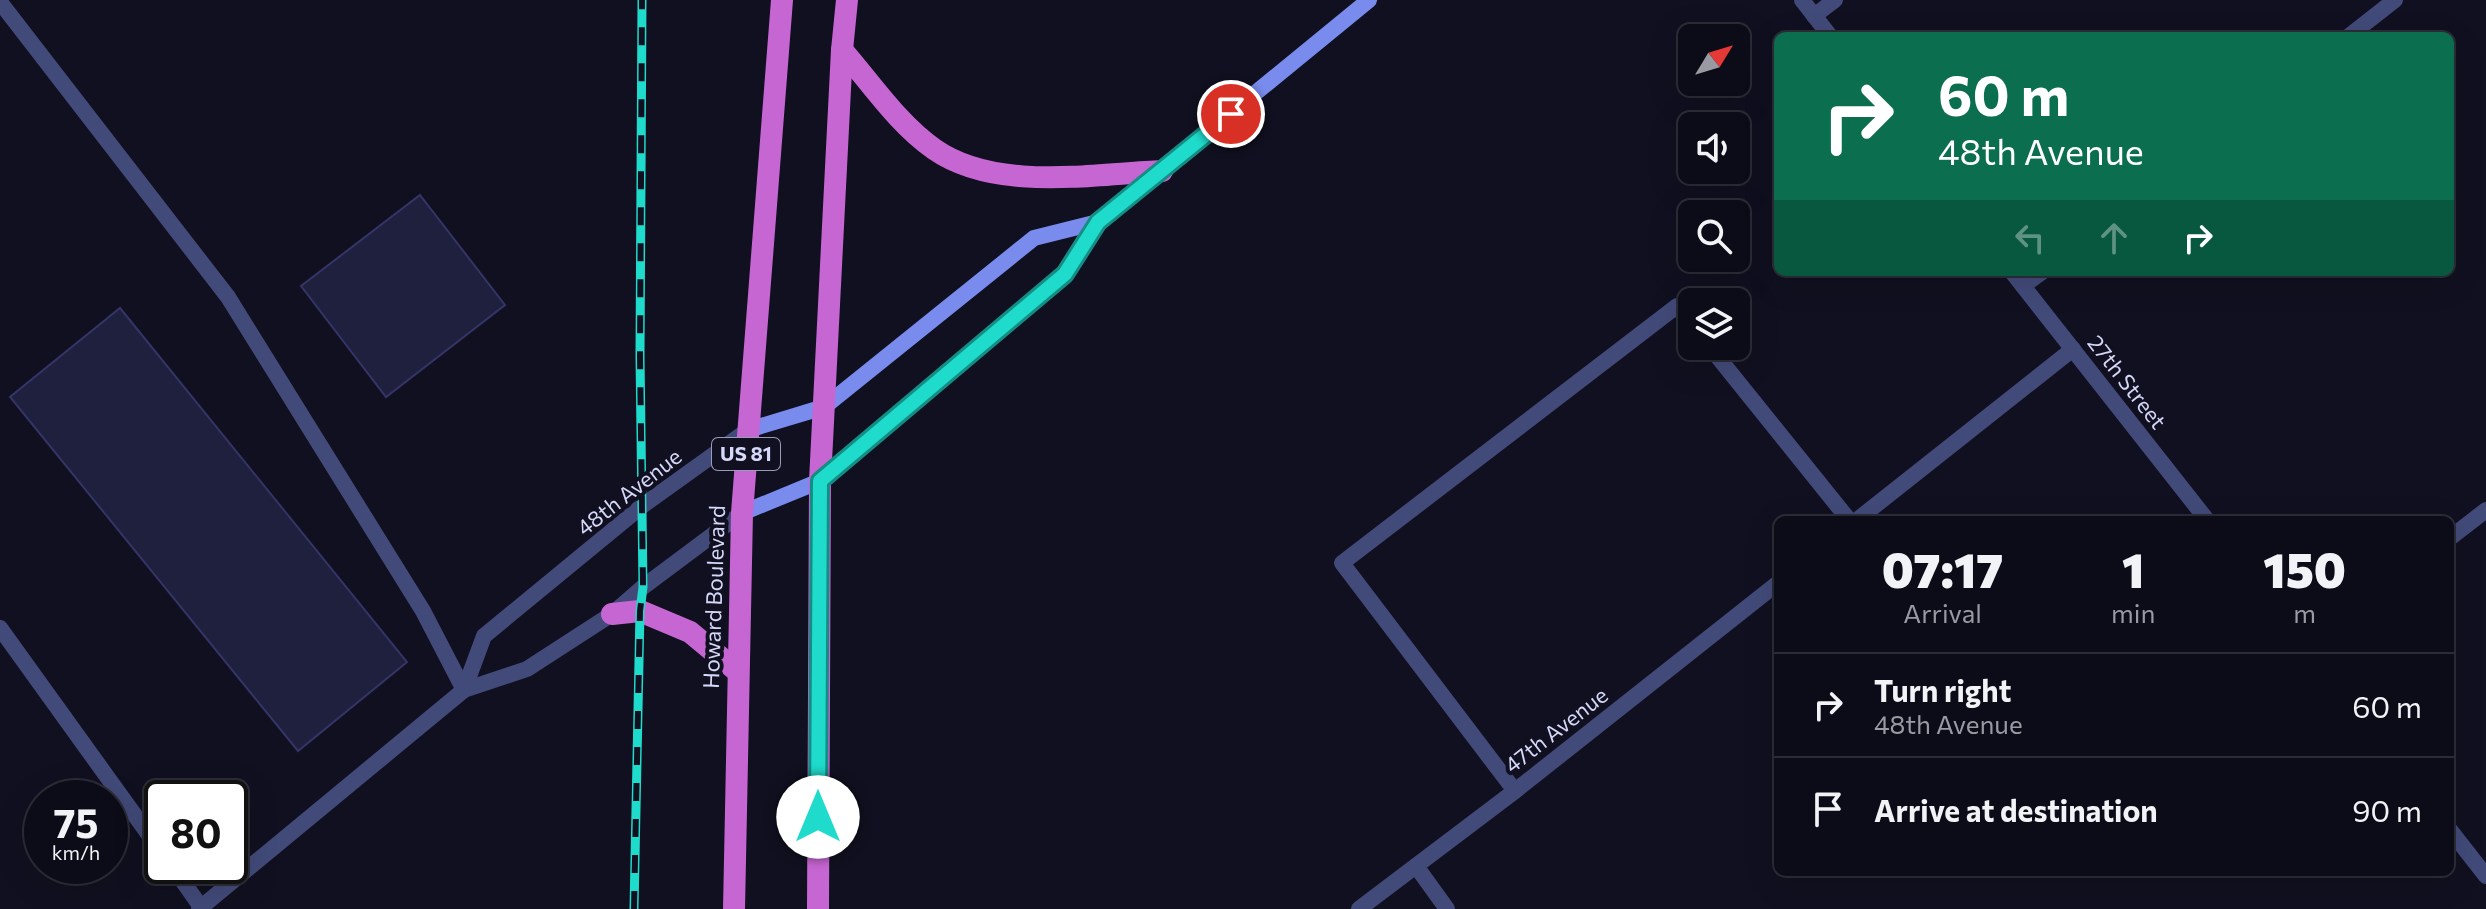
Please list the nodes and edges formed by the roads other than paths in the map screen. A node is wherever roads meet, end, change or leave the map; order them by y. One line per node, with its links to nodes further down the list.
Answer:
1 (782, 0): 21 (highway, Howard Boulevard / US 81)
2 (847, 0): 11 (highway)
3 (1369, 0): 12 (main road, 48th Avenue)
4 (1802, 0): 8 (street)
5 (1835, 0): 8 (street)
6 (2395, 0): 10 (street)
7 (0, 2): 33 (street)
8 (1814, 16): 9 (street)
9 (1827, 32)
10 (2354, 32)
11 (842, 50): 12 (highway); 20 (highway)
12 (1162, 171): 13 (main road, 48th Avenue)
13 (1098, 222): 20 (main road, 48th Avenue); 22 (main road, 48th Avenue)
14 (2015, 276): 16 (street, 27th Street)
15 (2037, 276): 16 (street)
16 (2023, 286): 18 (street, 27th Street)
17 (1678, 307): 34 (street)
18 (2073, 349): 26 (street); 27 (street, 27th Street)
19 (1720, 360): 25 (street)
20 (824, 407): 21 (main road, 48th Avenue); 22 (highway)
21 (748, 430): 24 (highway, Howard Boulevard / US 81); 33 (street, 48th Avenue)
22 (820, 481): 24 (main road, 48th Avenue); 42 (highway)
23 (2486, 510): 28 (street)
24 (742, 513): 30 (street, 48th Avenue); 32 (highway, Howard Boulevard / US 81)
25 (1846, 516)
26 (1862, 516)
27 (2204, 516)
28 (2454, 535)
29 (1774, 586): 34 (street, 47th Avenue)
30 (612, 614): 32 (highway); 33 (street, 48th Avenue)
31 (0, 628): 35 (street)
32 (737, 671): 41 (highway, Howard Boulevard / US 81)
33 (464, 690): 40 (street, 48th Avenue)
34 (1515, 791): 37 (street, 47th Avenue)
35 (144, 828)
36 (2454, 835): 38 (street)
37 (1416, 866): 43 (street, 47th Avenue); 44 (street)
38 (2486, 876)
39 (184, 884): 40 (street)
40 (200, 908)
41 (734, 909)
42 (818, 909)
43 (1359, 909)
44 (1447, 909)

